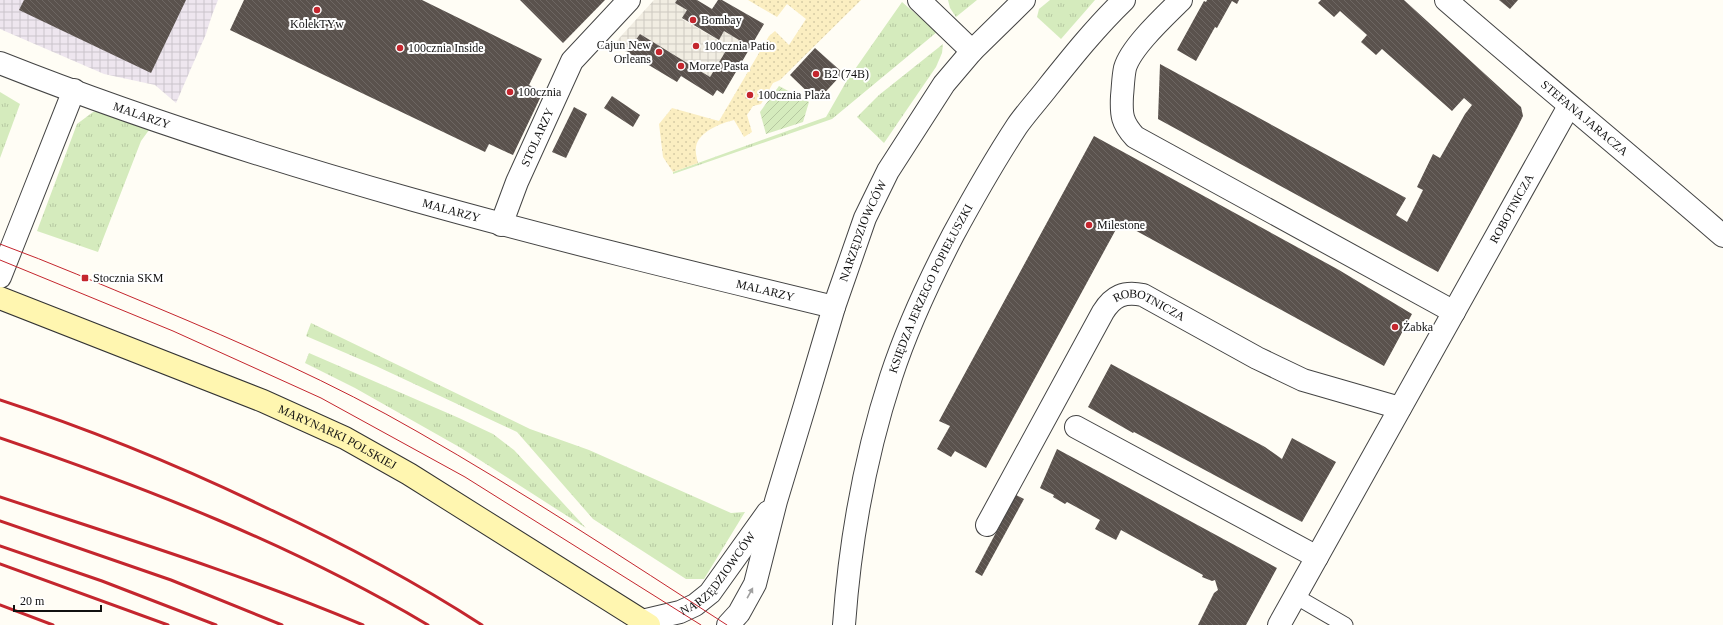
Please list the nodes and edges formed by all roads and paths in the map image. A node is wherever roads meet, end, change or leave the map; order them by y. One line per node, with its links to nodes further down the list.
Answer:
1 (629, 0): 13 (street, STOLARZY)
2 (919, 0): 7 (street)
3 (1024, 0): 7 (street, NARZĘDZIOWCÓW)
4 (1124, 0): 27 (street, KSIĘDZA JERZEGO POPIEŁUSZKI)
5 (1181, 0): 18 (street)
6 (1446, 0): 12 (street, STEFANA JARACZA)
7 (972, 51): 17 (street, NARZĘDZIOWCÓW)
8 (0, 52): 10 (lane)
9 (0, 63): 10 (street, MALARZY)
10 (21, 71): 11 (street, MALARZY)
11 (74, 90): 13 (street, MALARZY); 15 (street)
12 (1570, 106): 14 (street, STEFANA JARACZA); 18 (street, ROBOTNICZA)
13 (501, 225): 17 (street, MALARZY)
14 (1723, 236)
15 (0, 277)
16 (0, 298): 25 (main road, MARYNARKI POLSKIEJ)
17 (834, 307): 21 (street, NARZĘDZIOWCÓW)
18 (1454, 312): 19 (street, ROBOTNICZA)
19 (1400, 408): 22 (street, ROBOTNICZA); 23 (street, ROBOTNICZA)
20 (1076, 427): 23 (street)
21 (776, 501): 25 (street, NARZĘDZIOWCÓW); 26 (street, NARZĘDZIOWCÓW, one-way to 21)
22 (987, 525)
23 (1317, 557): 24 (street, ROBOTNICZA)
24 (1295, 596): 28 (street, ROBOTNICZA); 29 (lane)
25 (646, 623)
26 (728, 625)
27 (844, 625)
28 (1279, 625)
29 (1345, 625)

